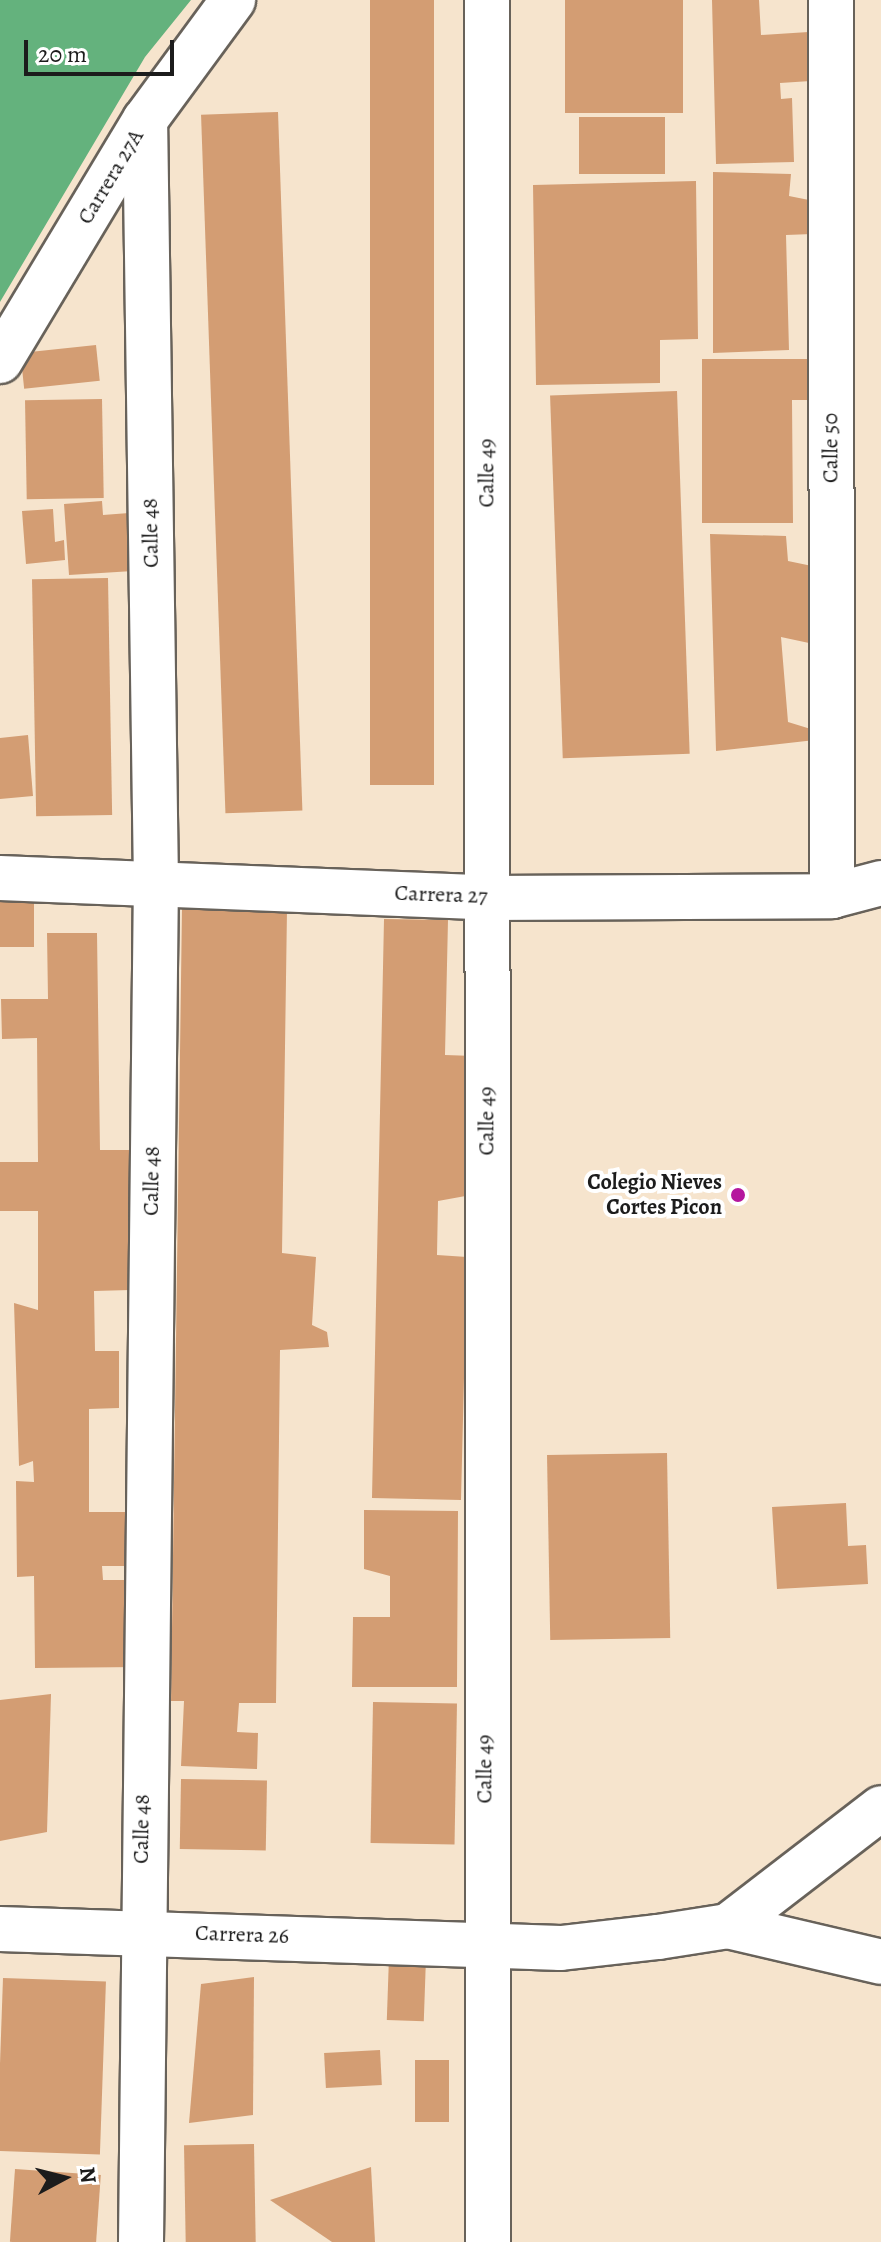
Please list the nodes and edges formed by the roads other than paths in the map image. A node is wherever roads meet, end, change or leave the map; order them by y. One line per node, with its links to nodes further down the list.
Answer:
1 (233, 0): 4 (street, Carrera 27A)
2 (487, 0): 10 (street, Calle 49)
3 (831, 0): 9 (street, Calle 50)
4 (145, 120): 5 (street, Carrera 27A); 8 (street, Calle 48)
5 (0, 361)
6 (0, 878): 8 (street, Carrera 27)
7 (881, 883): 9 (street, Carrera 27)
8 (156, 884): 10 (street, Carrera 27); 14 (street, Calle 48)
9 (832, 896): 10 (street, Carrera 27)
10 (488, 898): 15 (street, Calle 49)
11 (881, 1808): 12 (street)
12 (728, 1926): 15 (street, Carrera 26); 16 (street)
13 (0, 1929): 14 (street, Carrera 26)
14 (140, 1931): 15 (street, Carrera 26); 17 (street, Calle 48)
15 (485, 1942): 18 (street, Calle 49)
16 (881, 1962)
17 (141, 2242)
18 (488, 2242)

